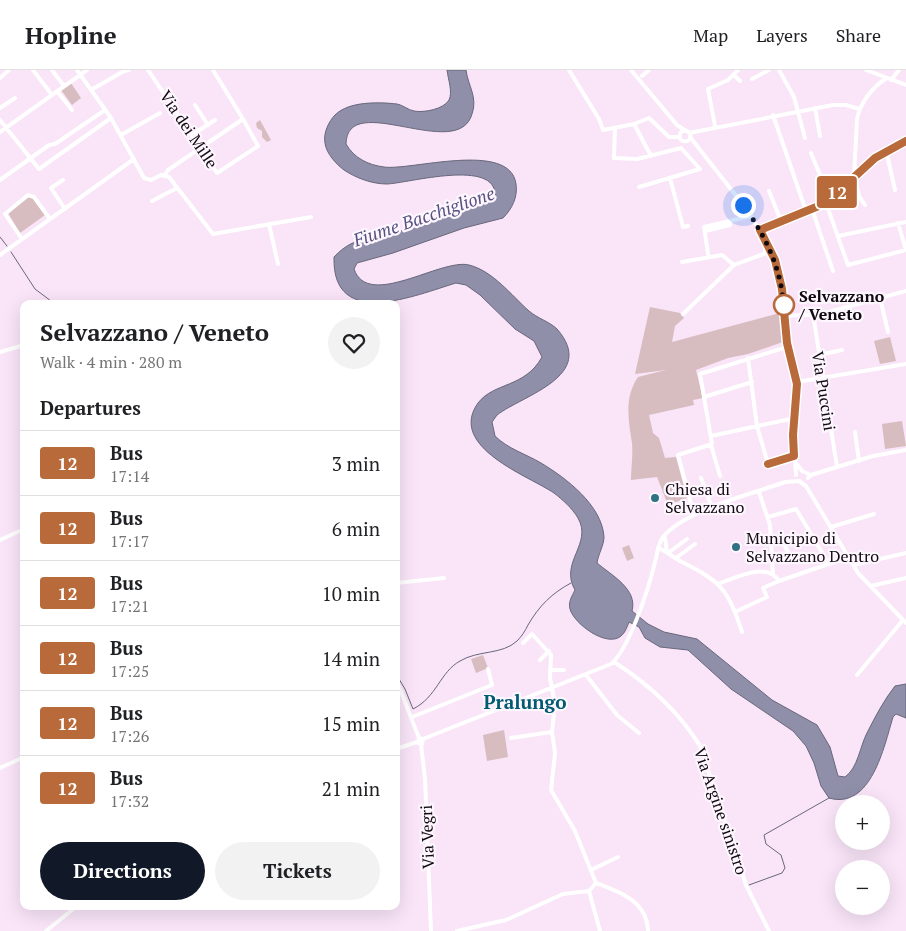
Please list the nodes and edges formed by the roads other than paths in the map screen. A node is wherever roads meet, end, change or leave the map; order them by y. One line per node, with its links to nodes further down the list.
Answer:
1 (8, 70): 21 (street)
2 (33, 70): 30 (street)
3 (52, 70): 27 (street)
4 (77, 70): 17 (street)
5 (87, 70): 17 (street)
6 (129, 70): 28 (street)
7 (148, 70): 54 (street, Via dei Mille)
8 (213, 70): 42 (street)
9 (569, 70): 50 (street)
10 (631, 70): 46 (street)
11 (649, 70): 20 (street)
12 (738, 70): 19 (street)
13 (769, 70): 22 (street)
14 (779, 70): 38 (street)
15 (866, 70): 18 (street)
16 (899, 70): 23 (street)
17 (80, 74): 27 (street); 28 (street)
18 (878, 74): 23 (street); 25 (street)
19 (734, 75): 24 (street); 48 (street)
20 (642, 76)
21 (0, 78)
22 (752, 79)
23 (889, 79): 25 (street); 26 (street)
24 (740, 81)
25 (878, 84): 37 (street)
26 (906, 85)
27 (64, 86): 29 (street)
28 (91, 90): 36 (street)
29 (58, 91): 30 (street); 35 (street)
30 (52, 95): 49 (street)
31 (15, 98): 33 (street)
32 (195, 105): 47 (street)
33 (0, 108)
34 (815, 108): 37 (street); 38 (street); 56 (street)
35 (72, 110)
36 (105, 110): 41 (street); 66 (street)
37 (859, 110): 68 (street)
38 (798, 111): 40 (street); 57 (street)
39 (160, 113): 53 (street)
40 (773, 115): 48 (street); 85 (street)
41 (111, 118): 53 (street); 66 (street)
42 (243, 119): 61 (street); 61 (street, Via dei Mille)
43 (0, 120): 49 (street)
44 (215, 120): 47 (street)
45 (634, 124): 50 (street); 55 (street); 65 (street)
46 (677, 124): 52 (street); 55 (street)
47 (208, 125): 54 (street)
48 (715, 126): 52 (street)
49 (6, 128): 51 (street); 66 (street)
50 (614, 128): 65 (street)
51 (0, 132)
52 (688, 134): 55 (street); 59 (street); 60 (street)
53 (120, 135): 67 (street)
54 (192, 135): 61 (street, Via dei Mille)
55 (680, 135): 59 (street)
56 (820, 136)
57 (805, 138)
58 (906, 141): 63 (street)
59 (685, 142): 60 (street); 62 (street)
60 (695, 146): 87 (street)
61 (201, 148): 70 (street)
62 (681, 148): 65 (street); 73 (street)
63 (886, 150): 69 (street); 77 (street)
64 (812, 153): 79 (street)
65 (651, 156)
66 (30, 158): 72 (street)
67 (134, 159): 70 (street); 83 (street)
68 (856, 164): 69 (street); 71 (street)
69 (862, 168): 71 (street)
70 (165, 175): 76 (street)
71 (854, 176): 79 (street); 82 (street)
72 (0, 178)
73 (670, 178): 75 (street); 86 (street)
74 (63, 180): 83 (street)
75 (639, 187)
76 (178, 188): 80 (street); 94 (street)
77 (894, 190)
78 (769, 191): 91 (street)
79 (830, 199): 81 (street)
80 (152, 202)
81 (826, 203): 84 (street); 97 (street)
82 (865, 205)
83 (65, 209): 90 (street)
84 (812, 209): 85 (street); 106 (street)
85 (806, 211): 91 (street)
86 (680, 216): 89 (street); 95 (street)
87 (751, 216): 96 (street); 101 (street)
88 (310, 217): 94 (street)
89 (674, 218)
90 (50, 219): 98 (street); 98 (street)
91 (781, 221): 96 (street)
92 (906, 222): 93 (street)
93 (898, 223): 97 (street); 99 (street)
94 (269, 224): 104 (street)
95 (688, 226)
96 (760, 230): 100 (street)
97 (838, 236): 99 (street)
98 (22, 239): 102 (street)
99 (906, 250)
100 (767, 251): 105 (street); 111 (street)
101 (708, 254)
102 (0, 255)
103 (682, 262): 105 (street)
104 (278, 264)
105 (734, 265): 109 (street)
106 (833, 271)
107 (906, 291): 108 (street)
108 (880, 298): 110 (street); 112 (street)
109 (683, 314)
110 (813, 314): 111 (street); 117 (street, Via Puccini)
111 (785, 316): 114 (street)
112 (888, 332)
113 (20, 346): 116 (street)
114 (787, 346): 118 (street); 122 (street)
115 (842, 350): 117 (street)
116 (0, 352)
117 (819, 355): 120 (street, Via Puccini)
118 (748, 358): 121 (street); 123 (street)
119 (906, 364): 120 (street)
120 (822, 378): 122 (street); 133 (street, Via Puccini)
121 (752, 382): 123 (street); 125 (street)
122 (797, 382): 124 (street)
123 (704, 397): 127 (street)
124 (794, 418): 125 (street); 130 (street)
125 (758, 426): 127 (street); 130 (street)
126 (855, 432): 131 (street)
127 (711, 436): 128 (street)
128 (711, 445): 136 (street); 145 (street)
129 (906, 450): 131 (street)
130 (794, 456): 132 (street)
131 (859, 460): 133 (street)
132 (796, 463): 134 (street); 135 (street)
133 (837, 467): 137 (street)
134 (802, 471): 135 (street); 137 (street)
135 (796, 474): 139 (street); 140 (street)
136 (720, 476)
137 (808, 476): 139 (street); 141 (street)
138 (701, 478): 143 (street)
139 (800, 481): 140 (street); 141 (street)
140 (785, 482): 142 (street)
141 (806, 486): 147 (street)
142 (759, 492): 143 (street); 146 (street)
143 (712, 508): 145 (street)
144 (874, 514): 147 (street)
145 (694, 515): 149 (street)
146 (768, 517): 153 (street); 160 (street)
147 (831, 527): 157 (street)
148 (20, 530): 150 (street)
149 (665, 535): 154 (street); 155 (street)
150 (0, 538)
151 (687, 539): 155 (street)
152 (695, 544): 158 (street)
153 (771, 544): 159 (street); 159 (street)
154 (660, 546): 155 (street); 175 (street)
155 (667, 551): 158 (street)
156 (906, 553): 161 (street)
157 (849, 557): 160 (street); 161 (street)
158 (676, 558): 167 (street)
159 (772, 558): 162 (street)
160 (829, 564): 165 (street)
161 (854, 565): 168 (street)
162 (773, 574): 165 (street); 167 (street)
163 (444, 578): 166 (street)
164 (906, 578): 168 (street)
165 (779, 581): 169 (street)
166 (400, 583)
167 (718, 584): 169 (street)
168 (871, 586): 170 (street)
169 (737, 611): 171 (street)
170 (905, 622): 180 (street)
171 (742, 632)
172 (523, 643): 173 (street)
173 (548, 651): 174 (street); 177 (street)
174 (540, 660)
175 (615, 661): 179 (street); 201 (street, Via Argine sinistro)
176 (488, 669): 183 (street)
177 (550, 670): 178 (street); 182 (street)
178 (564, 670)
179 (586, 675): 182 (street); 185 (street)
180 (857, 675)
181 (400, 688): 183 (street, Via Vegri)
182 (552, 689): 184 (street); 187 (street)
183 (412, 717): 187 (street, Via Vegri)
184 (552, 732): 186 (street); 192 (street)
185 (639, 733)
186 (511, 738)
187 (420, 741): 188 (street); 197 (street, Via Vegri)
188 (400, 748)
189 (20, 758): 190 (street)
190 (0, 768)
191 (618, 857): 192 (street)
192 (591, 870): 193 (street)
193 (596, 883): 194 (street); 200 (street)
194 (589, 891): 198 (street); 199 (street)
195 (72, 910): 196 (street)
196 (46, 931)
197 (431, 931)
198 (457, 931)
199 (600, 931)
200 (648, 931)
201 (769, 931)

